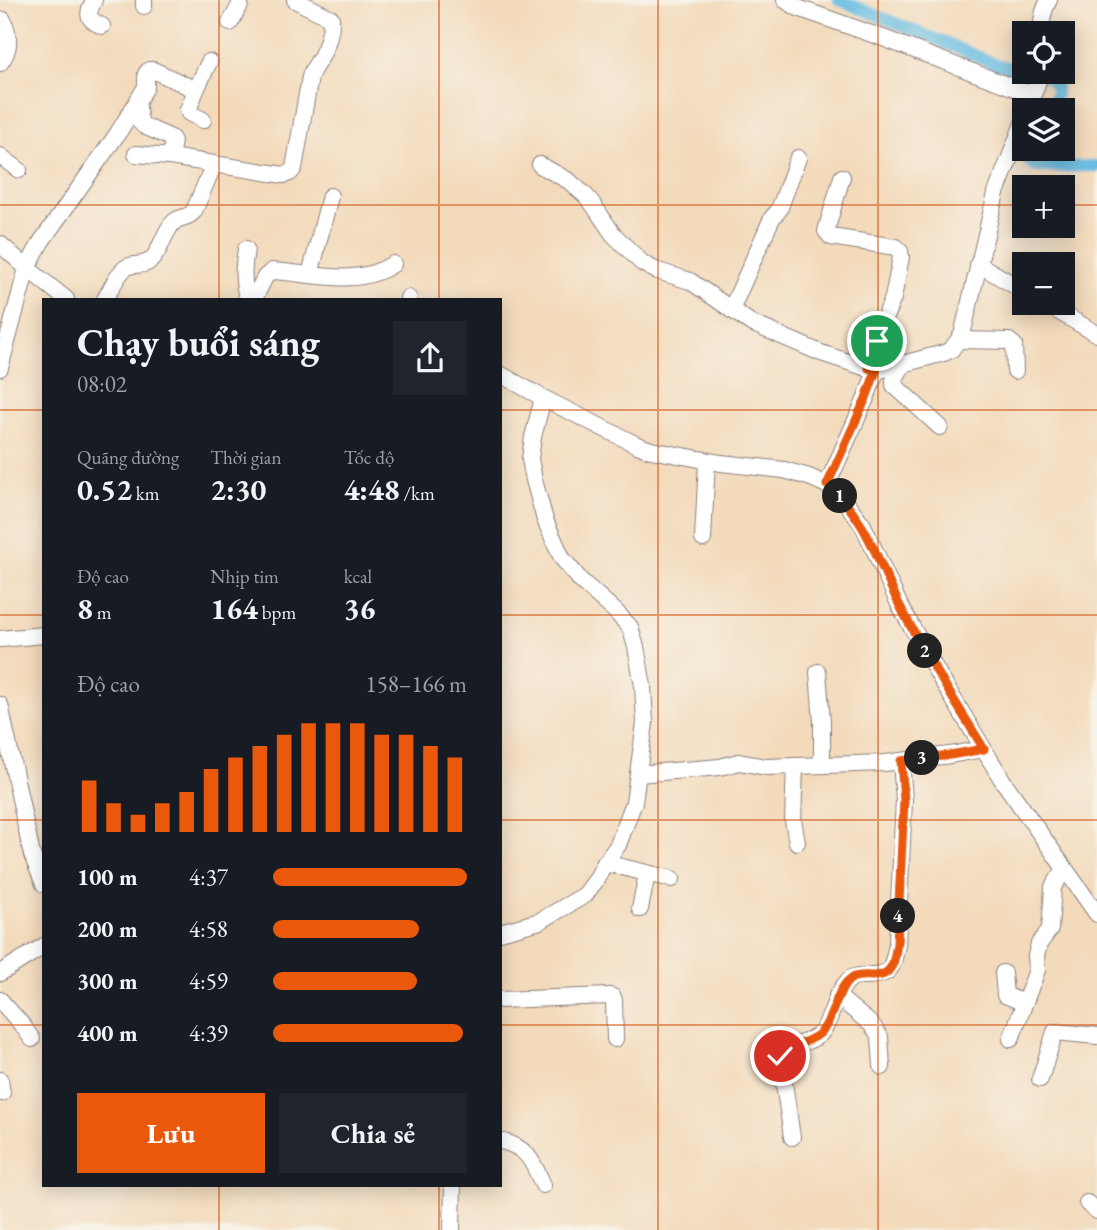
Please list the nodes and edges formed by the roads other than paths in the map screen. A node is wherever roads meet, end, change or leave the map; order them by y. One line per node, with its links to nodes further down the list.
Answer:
1 (94, 0): 9 (street)
2 (240, 0): 8 (street)
3 (295, 0): 21 (street)
4 (785, 0): 12 (street)
5 (1049, 0): 7 (street)
6 (3, 20): 11 (street)
7 (1042, 21)
8 (230, 23)
9 (102, 26)
10 (209, 62): 13 (street)
11 (0, 63)
12 (1035, 89)
13 (196, 90): 14 (street); 15 (street)
14 (137, 102): 19 (street); 30 (street)
15 (203, 120)
16 (1012, 152): 29 (street)
17 (136, 154): 19 (street)
18 (0, 156): 23 (street)
19 (170, 158): 21 (street)
20 (798, 158): 37 (street)
21 (214, 164): 34 (street)
22 (540, 165): 37 (street)
23 (19, 170)
24 (842, 177): 43 (street)
25 (330, 195): 31 (street)
26 (1, 246): 30 (street)
27 (246, 249): 35 (street)
28 (393, 264): 31 (street)
29 (978, 264): 32 (street); 40 (street)
30 (27, 268): 33 (street); 42 (street)
31 (310, 275): 36 (street)
32 (1012, 284)
33 (65, 298)
34 (106, 298)
35 (250, 298)
36 (252, 298)
37 (731, 310): 43 (street)
38 (1065, 315): 39 (street)
39 (1097, 334)
40 (960, 340): 41 (street); 44 (street)
41 (904, 363): 43 (street); 47 (street)
42 (1, 364)
43 (873, 370): 49 (street)
44 (1015, 371)
45 (502, 375): 46 (street)
46 (543, 398): 48 (street); 59 (street)
47 (940, 427)
48 (706, 461): 49 (street); 50 (street)
49 (827, 485): 55 (street)
50 (703, 539)
51 (42, 635): 52 (street)
52 (0, 639)
53 (818, 672): 57 (street)
54 (0, 705): 64 (street)
55 (984, 749): 56 (street); 62 (street)
56 (901, 761): 57 (street); 72 (street)
57 (822, 765): 58 (street)
58 (795, 766): 59 (street); 60 (street)
59 (638, 774): 61 (street)
60 (797, 842)
61 (605, 863): 63 (street); 68 (street)
62 (1065, 869): 67 (street); 75 (street)
63 (647, 874): 65 (street); 66 (street)
64 (42, 879)
65 (672, 879)
66 (640, 909)
67 (1097, 914)
68 (502, 931)
69 (42, 947): 70 (street)
70 (0, 973)
71 (1003, 973): 75 (street)
72 (837, 996): 80 (street); 82 (street)
73 (0, 1000): 77 (street)
74 (502, 1000): 78 (street)
75 (1024, 1003): 79 (street)
76 (1097, 1036): 81 (street)
77 (32, 1039)
78 (615, 1039)
79 (1011, 1039)
80 (882, 1067)
81 (1040, 1079)
82 (792, 1137)
83 (502, 1141): 84 (street)
84 (543, 1185)
85 (453, 1187): 86 (street)
86 (452, 1230)

